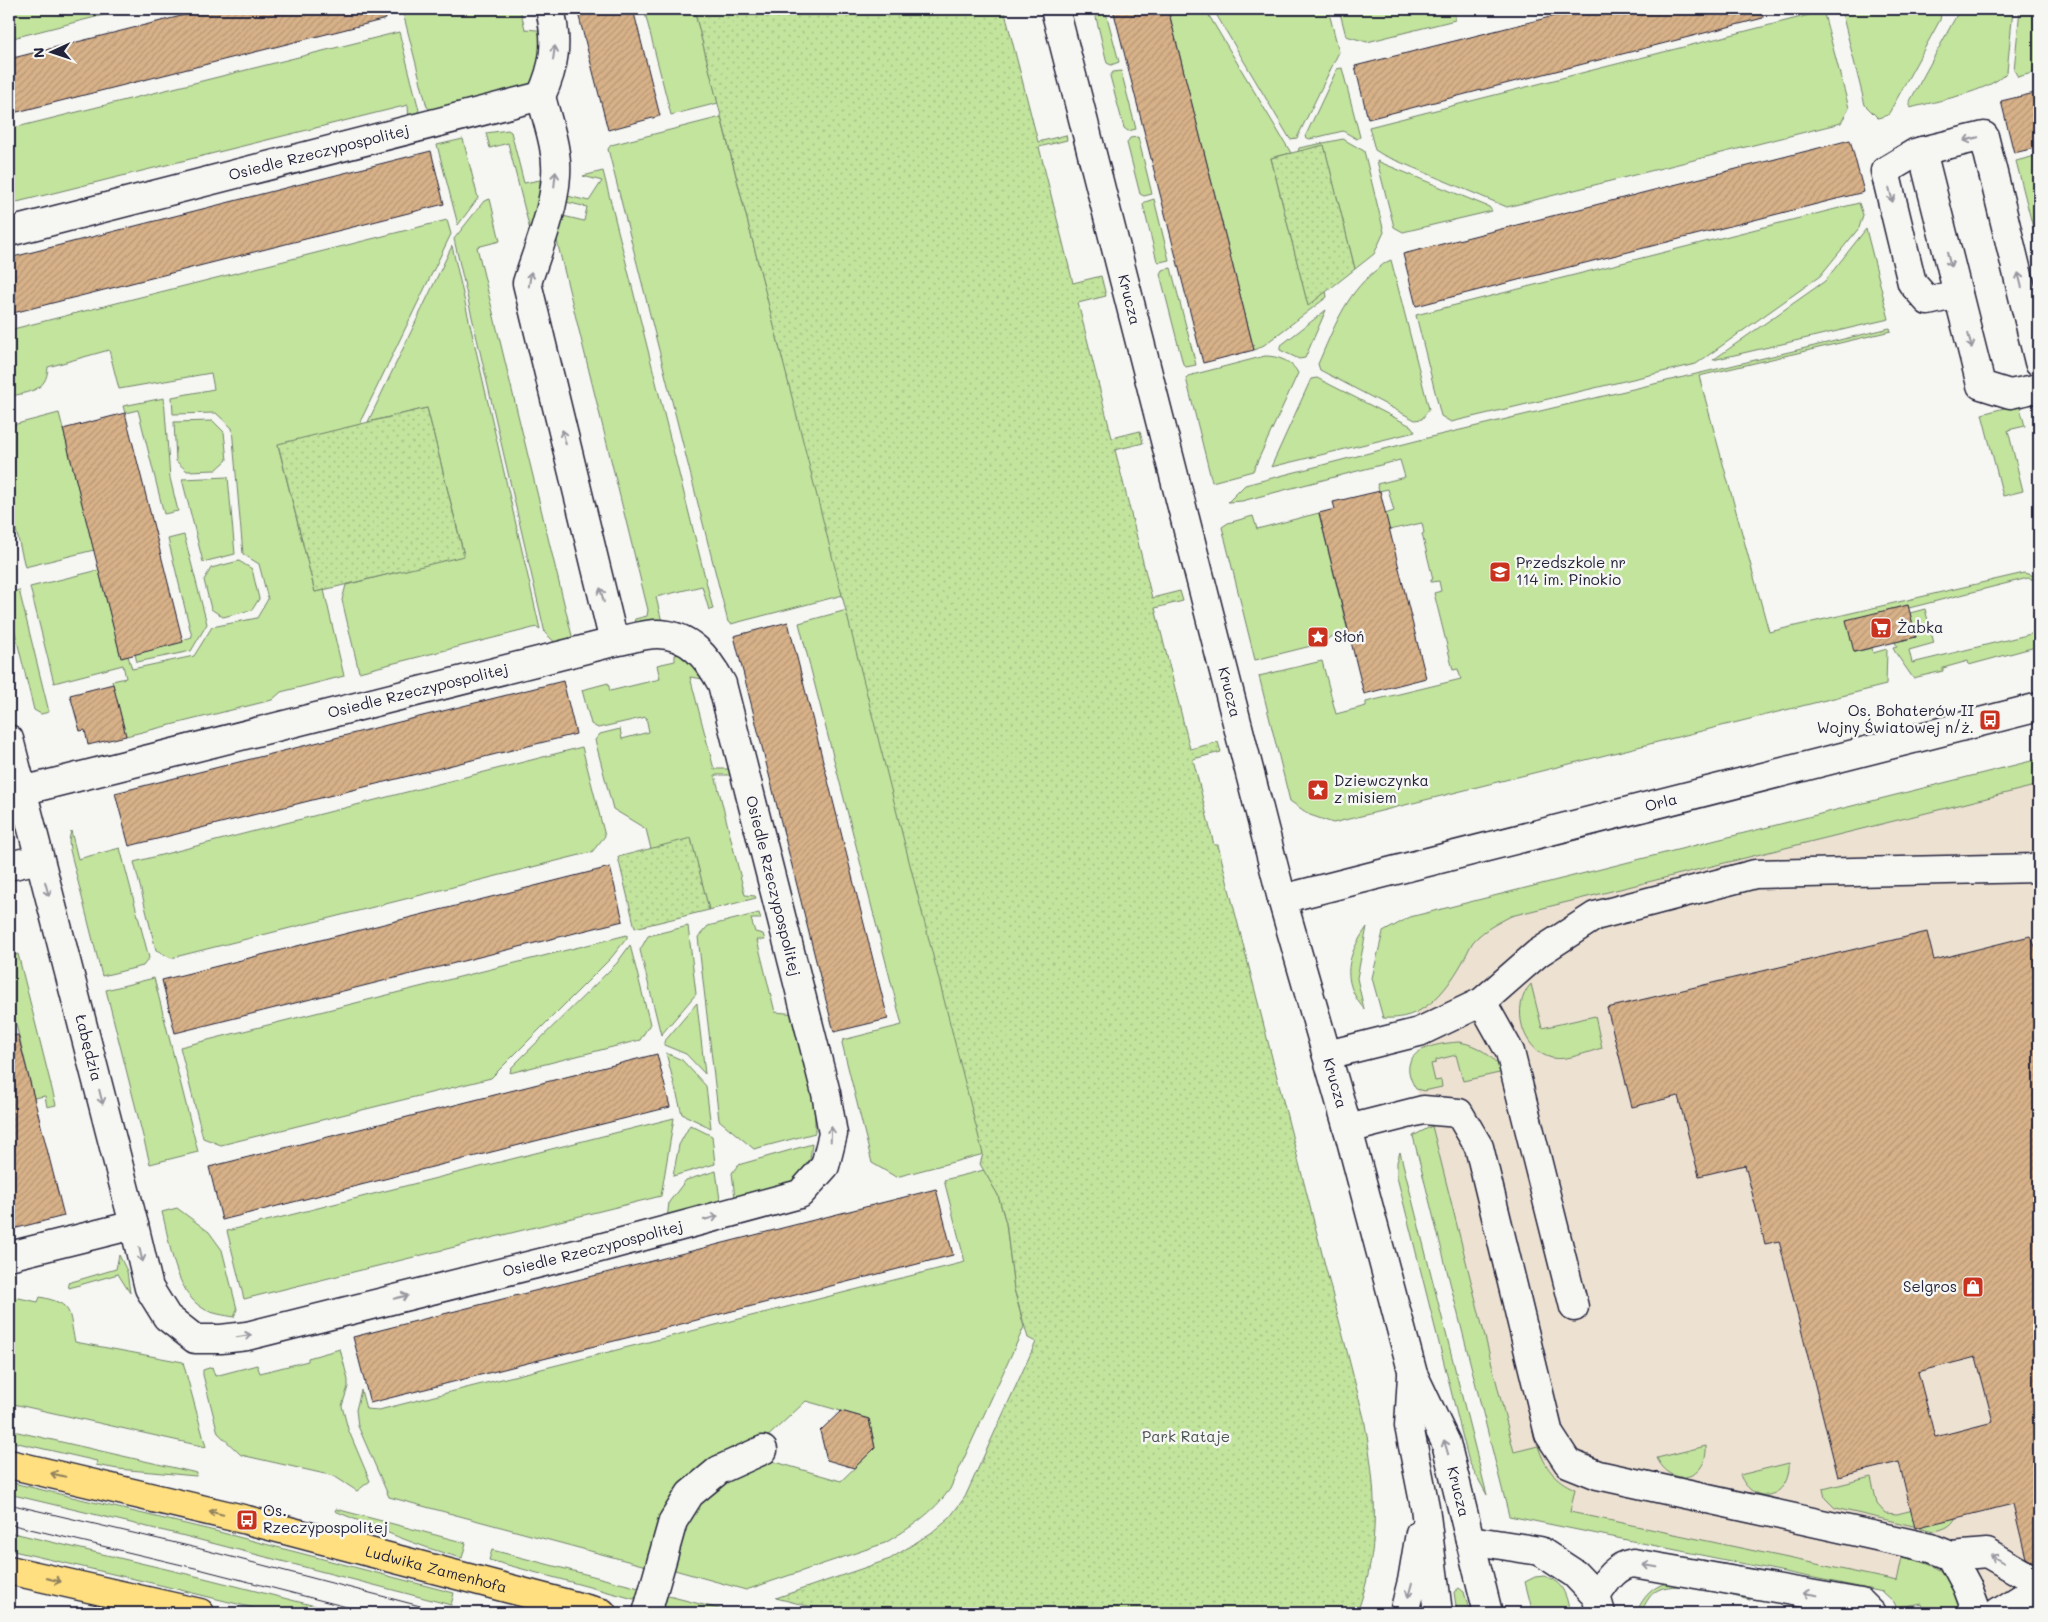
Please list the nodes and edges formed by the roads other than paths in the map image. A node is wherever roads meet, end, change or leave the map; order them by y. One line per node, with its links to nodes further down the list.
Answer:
1 (550, 9): 3 (street, one-way to 1)
2 (1055, 9): 16 (street, Krucza)
3 (541, 96): 5 (street, Osiedle Rzeczypospolitej); 9 (street, one-way to 3)
4 (1922, 151): 6 (street, one-way to 6); 6 (street, one-way to 6); 7 (street, one-way to 4)
5 (9, 232)
6 (1958, 294): 8 (street, one-way to 8)
7 (2039, 362)
8 (2039, 388)
9 (614, 642): 12 (street, Osiedle Rzeczypospolitej); 23 (street, Osiedle Rzeczypospolitej, one-way to 9)
10 (2039, 707): 16 (street, Orla)
11 (9, 739): 12 (street, Łabędzia)
12 (22, 791): 13 (street, Łabędzia)
13 (39, 859): 14 (street); 20 (street, Łabędzia, one-way to 20)
14 (9, 866)
15 (2039, 868): 17 (street)
16 (1282, 899): 18 (street, Krucza)
17 (1482, 1002): 18 (street); 22 (street)
18 (1327, 1055): 19 (street, Krucza)
19 (1348, 1129): 24 (street, Krucza); 29 (street)
20 (134, 1225): 21 (street); 23 (street, Łabędzia, one-way to 23)
21 (9, 1256)
22 (1574, 1307)
23 (195, 1339)
24 (1413, 1374): 27 (street, Krucza); 28 (street, Krucza, one-way to 24)
25 (764, 1450): 36 (street)
26 (9, 1464): 35 (main road, Ludwika Zamenhofa, one-way to 26)
27 (1425, 1507): 37 (street, Krucza, one-way to 37); 38 (street, Krucza)
28 (1470, 1540): 33 (street); 39 (street, Krucza)
29 (1951, 1556): 31 (street, one-way to 29); 41 (street)
30 (9, 1570): 34 (main road, one-way to 34)
31 (2039, 1583)
32 (2039, 1592): 42 (street)
33 (1599, 1605): 40 (street, one-way to 33)
34 (200, 1613)
35 (602, 1613)
36 (647, 1613)
37 (1404, 1613)
38 (1438, 1613)
39 (1488, 1613)
40 (1871, 1613)
41 (1977, 1613)
42 (1998, 1613)

